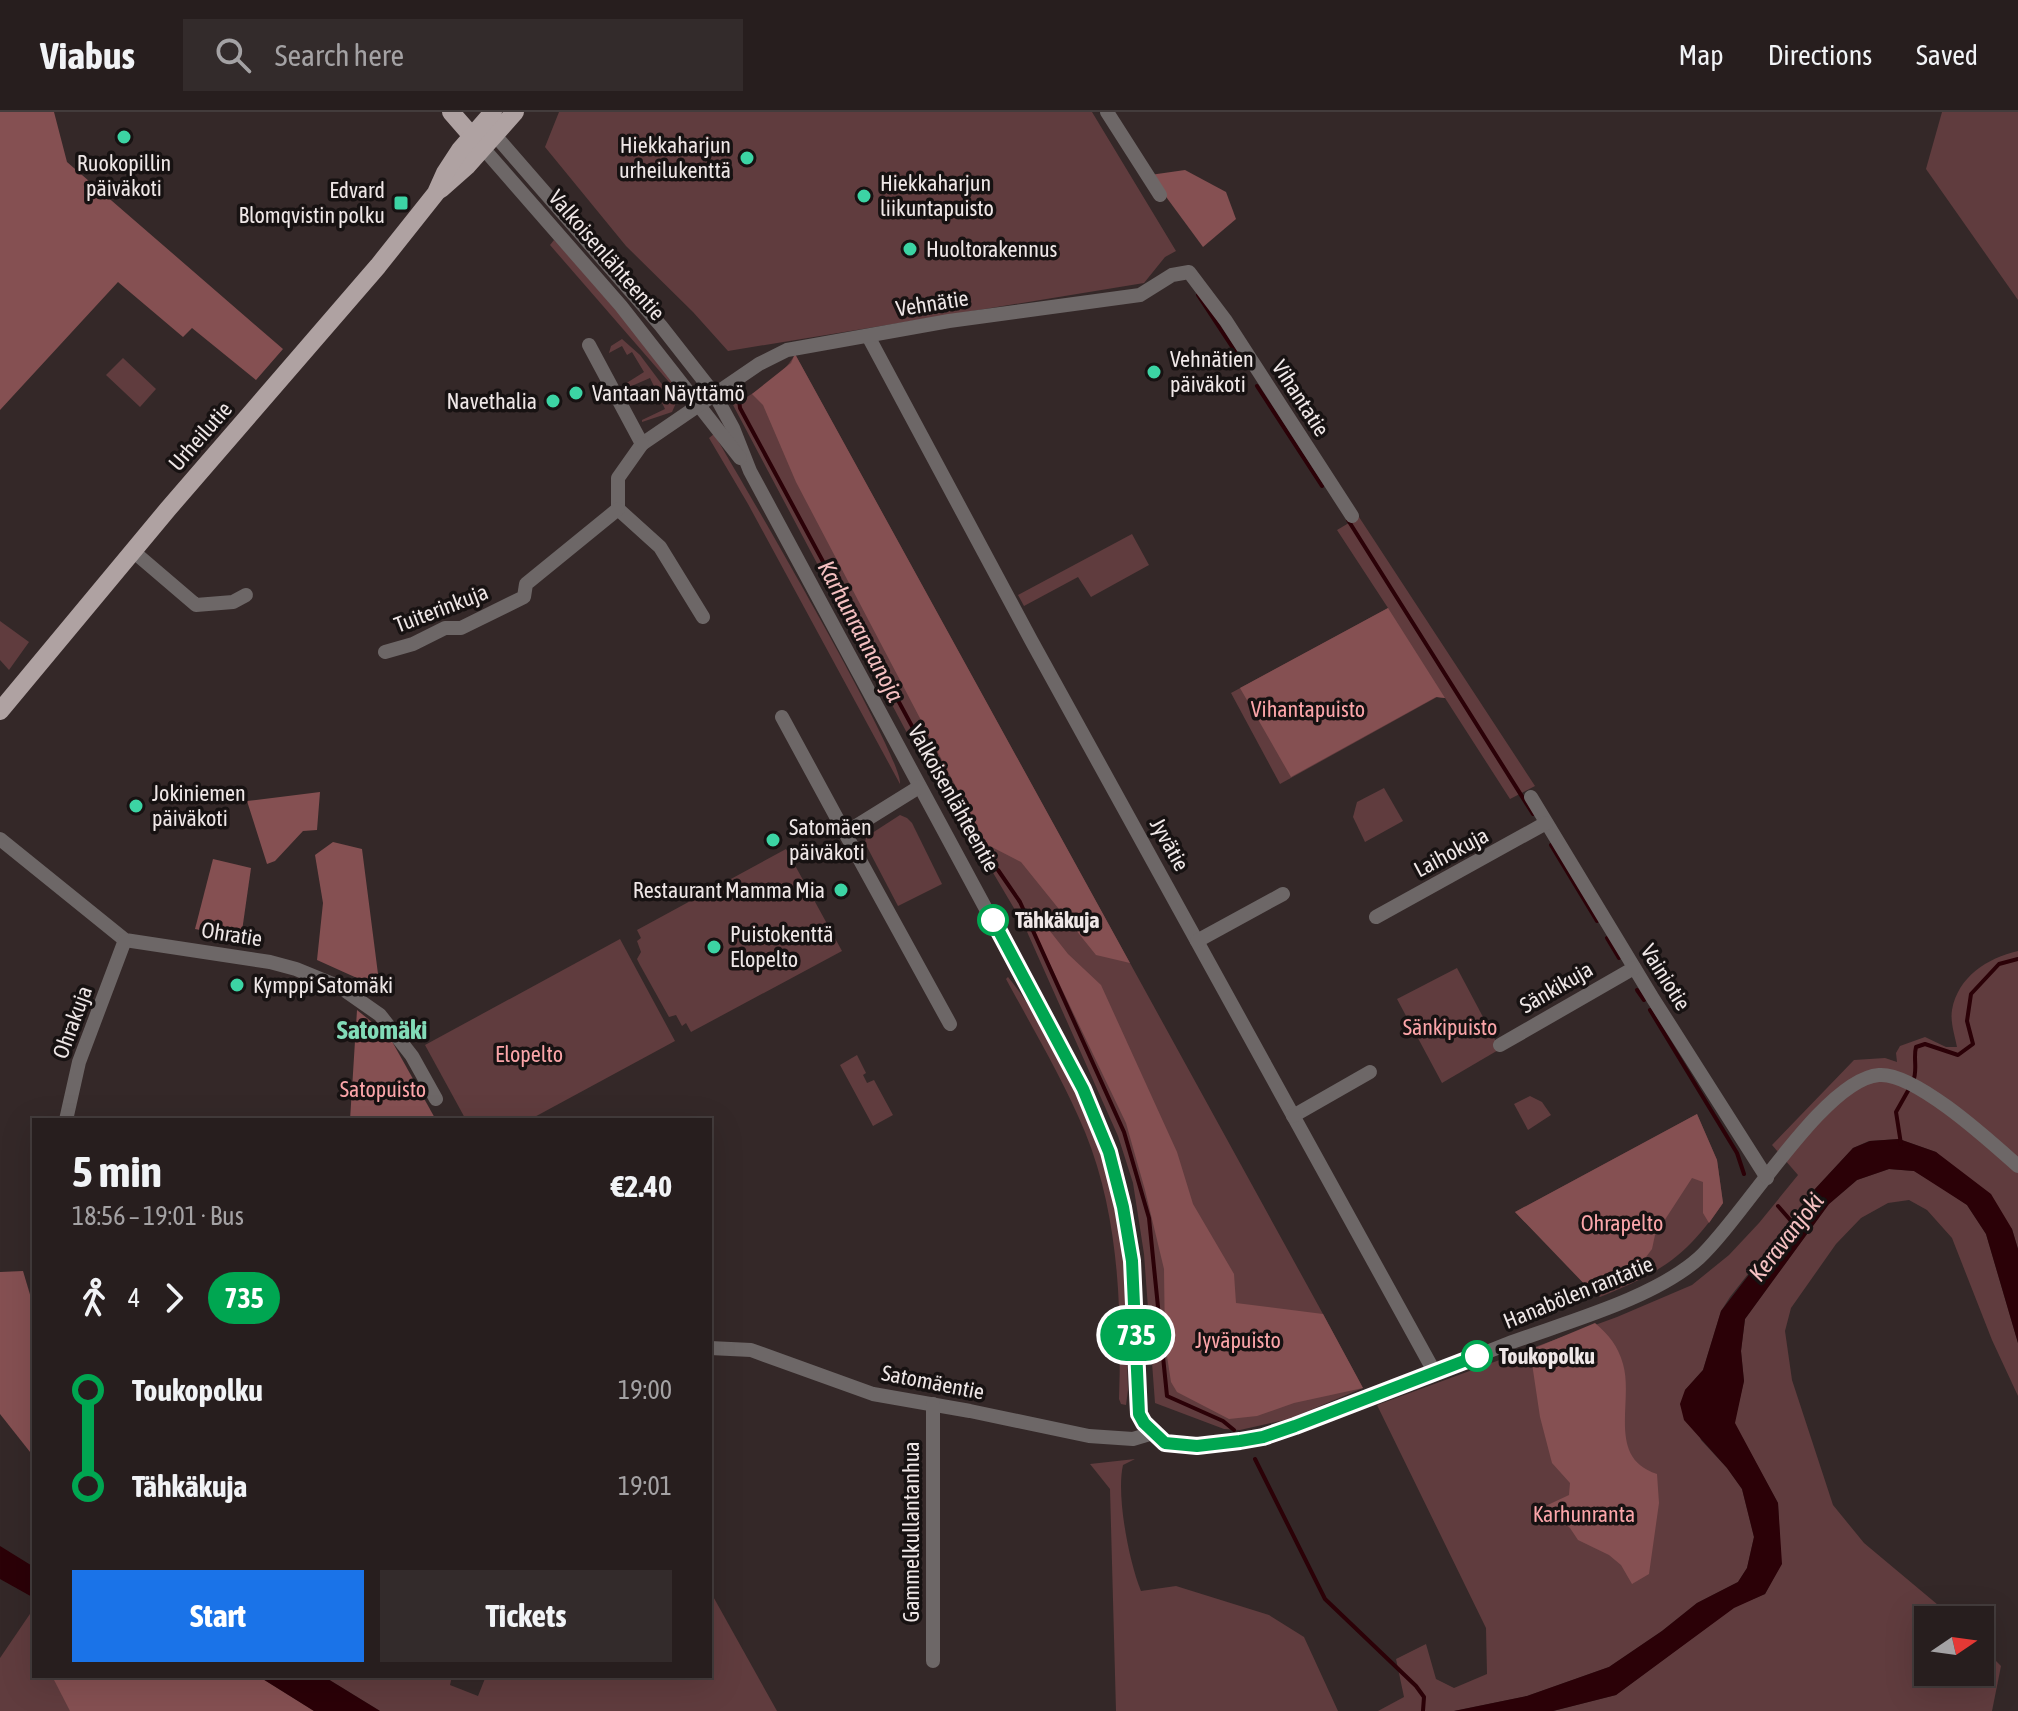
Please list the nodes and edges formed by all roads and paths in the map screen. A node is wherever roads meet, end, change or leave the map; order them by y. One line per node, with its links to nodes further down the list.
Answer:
1 (451, 112): 4 (main road, Valkoisenlähteentie)
2 (515, 112): 4 (main road, Urheilutie)
3 (1107, 112): 5 (street)
4 (484, 127): 9 (street, Valkoisenlähteentie); 10 (street, Valkoisenlähteentie); 15 (main road, Urheilutie)
5 (1160, 195)
6 (1182, 272): 7 (street, Vehnätie); 14 (street, Vihantatie)
7 (868, 336): 9 (street, Vehnätie); 29 (street, Jyvätie)
8 (589, 345): 11 (street)
9 (715, 395): 10 (street, Vehnätie); 12 (street, Valkoisenlähteentie)
10 (701, 405): 11 (street, Vehnätie); 12 (street, Valkoisenlähteentie)
11 (642, 444): 13 (street)
12 (750, 471): 21 (street, Valkoisenlähteentie)
13 (618, 509): 17 (street); 18 (street, Tuiterinkuja)
14 (1352, 516)
15 (134, 552): 16 (street); 19 (main road, Urheilutie)
16 (246, 595)
17 (703, 617)
18 (385, 652)
19 (0, 711)
20 (782, 717): 24 (street)
21 (919, 787): 24 (street); 42 (street, Valkoisenlähteentie)
22 (1531, 797): 23 (street, Vainiotie)
23 (1546, 823): 27 (street, Laihokuja); 30 (street, Vainiotie)
24 (845, 833): 31 (street)
25 (0, 839): 28 (street, Ohratie)
26 (1283, 894): 29 (street)
27 (1376, 917)
28 (125, 940): 34 (street, Ohratie); 36 (street, Ohrakuja)
29 (1197, 941): 35 (street, Jyvätie)
30 (1634, 968): 32 (street, Sänkikuja); 38 (street, Vainiotie)
31 (950, 1024)
32 (1500, 1045)
33 (1370, 1072): 35 (street)
34 (436, 1099)
35 (1293, 1116): 40 (street, Jyvätie)
36 (66, 1118)
37 (2018, 1166): 38 (street, Hanabölen rantatie)
38 (1767, 1178): 40 (street, Hanabölen rantatie)
39 (712, 1348): 41 (street, Satomäentie)
40 (1435, 1373): 42 (street, Hanabölen rantatie)
41 (933, 1404): 42 (street, Satomäentie); 43 (street, Gammelkullantanhua)
42 (1153, 1433)
43 (933, 1661)

